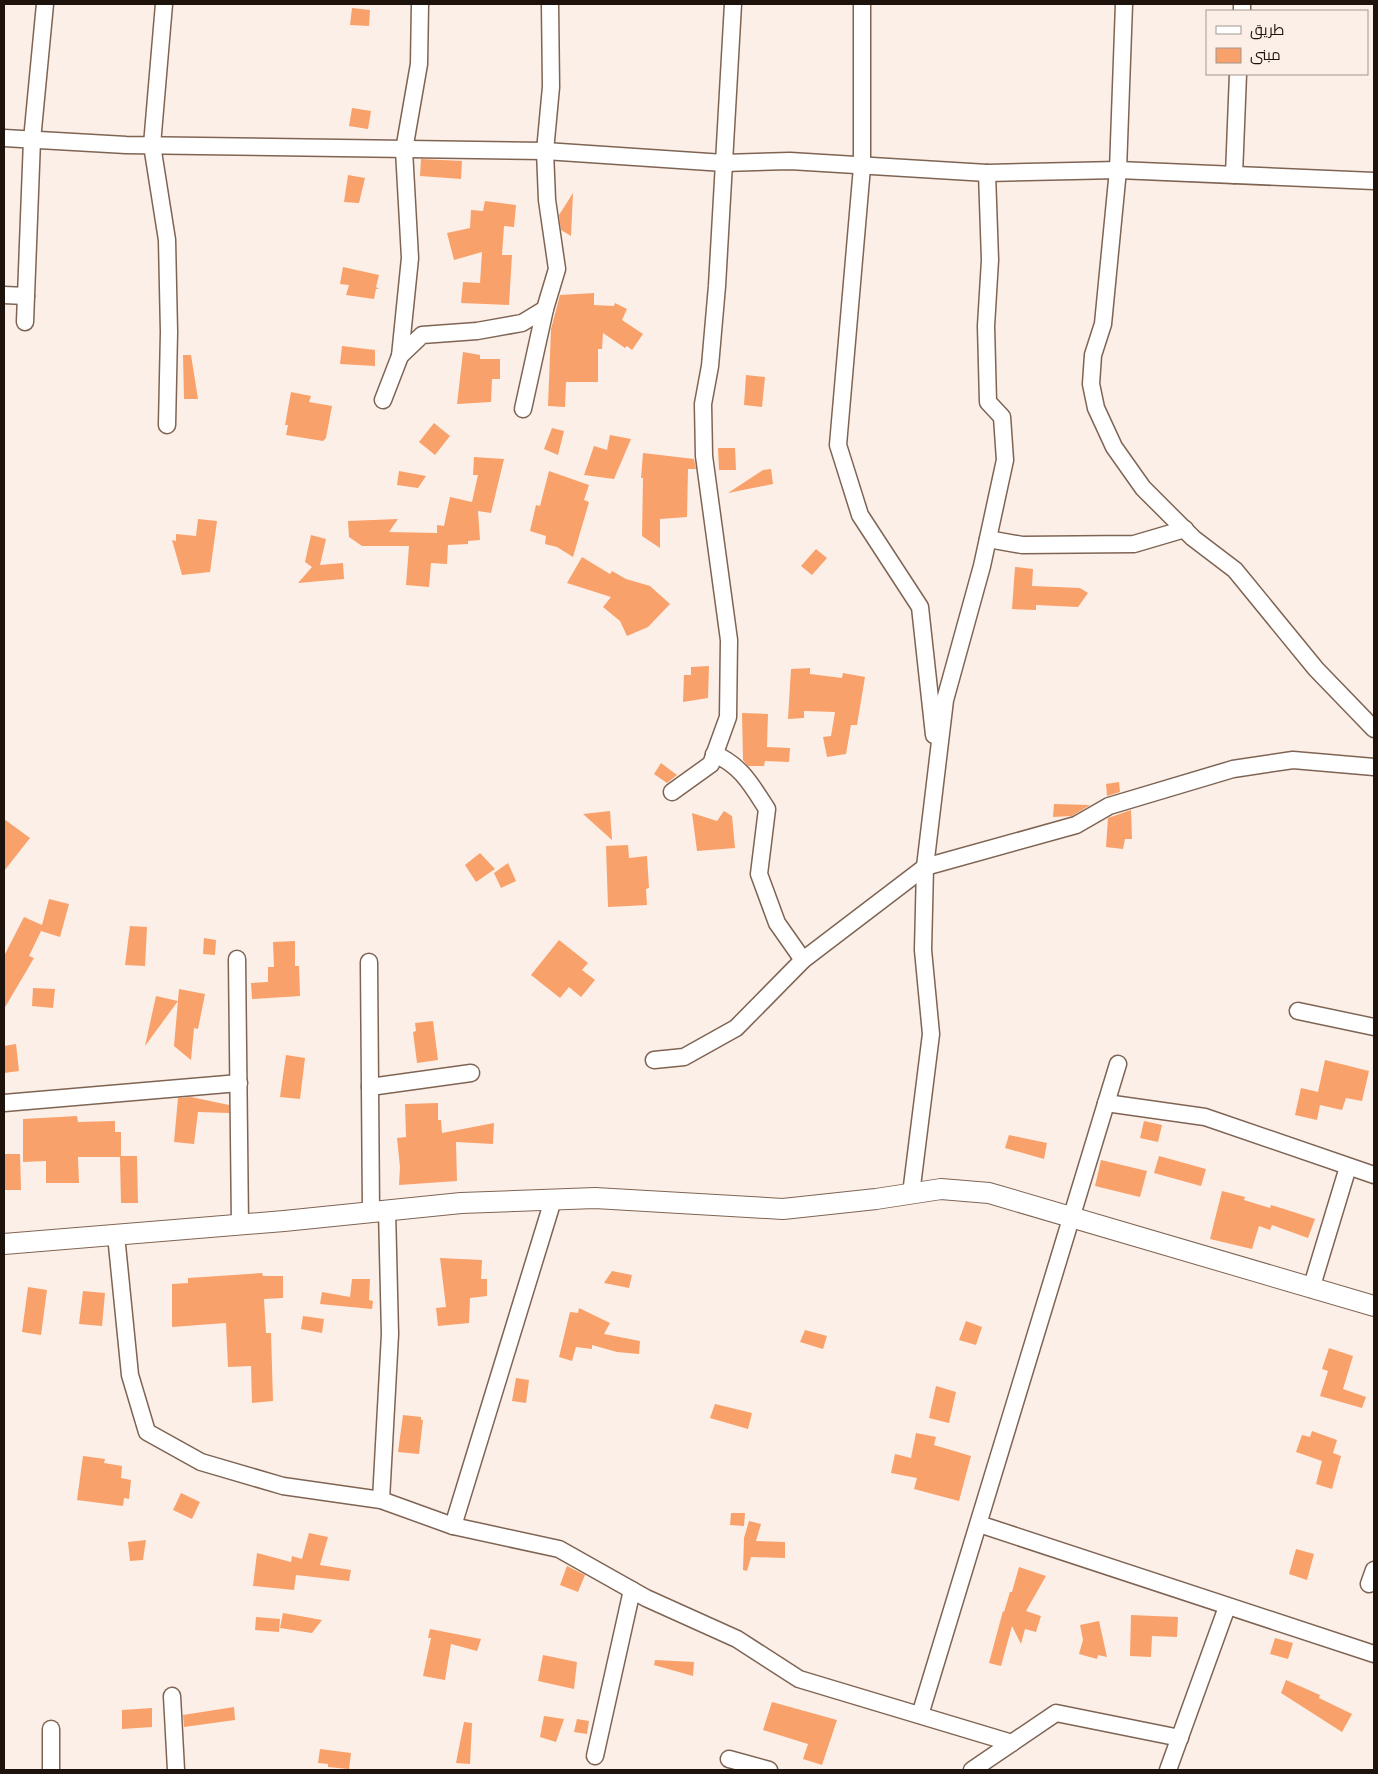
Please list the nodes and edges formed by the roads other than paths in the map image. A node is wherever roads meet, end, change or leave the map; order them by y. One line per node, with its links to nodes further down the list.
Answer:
1 (45, 4): 10 (street)
2 (164, 4): 11 (street)
3 (420, 4): 12 (street)
4 (550, 4): 13 (street)
5 (733, 4): 14 (street)
6 (862, 4): 15 (street)
7 (1124, 4): 16 (street)
8 (1238, 75): 18 (street)
9 (4, 138): 10 (street)
10 (32, 140): 11 (street); 21 (street)
11 (152, 145): 12 (street); 27 (street)
12 (404, 150): 13 (street); 24 (street)
13 (545, 151): 14 (street); 22 (street)
14 (724, 162): 15 (street); 31 (street)
15 (862, 167): 17 (street); 32 (street)
16 (1118, 170): 17 (street); 18 (street); 28 (street)
17 (986, 173): 29 (street)
18 (1234, 175): 19 (street)
19 (1374, 181)
20 (4, 295): 21 (street)
21 (26, 296): 23 (street)
22 (545, 309): 24 (street); 26 (street)
23 (26, 322)
24 (400, 356): 25 (street)
25 (383, 400)
26 (524, 408)
27 (167, 425)
28 (1185, 529): 29 (street); 30 (street)
29 (988, 539): 32 (street)
30 (1374, 728)
31 (714, 754): 34 (street); 37 (street)
32 (937, 762): 35 (street)
33 (1374, 768): 35 (street)
34 (672, 792)
35 (925, 867): 37 (street); 50 (street)
36 (237, 959): 44 (street)
37 (802, 960): 41 (street)
38 (369, 962): 45 (street)
39 (1298, 1011): 40 (street)
40 (1374, 1027)
41 (654, 1060)
42 (1118, 1064): 47 (street)
43 (471, 1074): 45 (street)
44 (239, 1083): 46 (street); 54 (street)
45 (370, 1087): 52 (street)
46 (4, 1103)
47 (1106, 1104): 48 (street); 53 (street)
48 (1348, 1167): 49 (street); 57 (street)
49 (1374, 1175)
50 (911, 1194): 51 (street); 53 (street)
51 (554, 1200): 52 (street); 61 (street)
52 (379, 1211): 54 (street); 59 (street)
53 (1072, 1218): 57 (street); 60 (street)
54 (240, 1225): 55 (street)
55 (116, 1235): 56 (street); 59 (street)
56 (4, 1244)
57 (1311, 1289): 58 (street)
58 (1374, 1306)
59 (382, 1500): 61 (street)
60 (979, 1524): 63 (street); 66 (street)
61 (453, 1526): 62 (street)
62 (632, 1590): 66 (street); 70 (street)
63 (1227, 1607): 64 (street); 68 (street)
64 (1374, 1654)
65 (172, 1696): 73 (street)
66 (920, 1715): 69 (street)
67 (51, 1729): 72 (street)
68 (1180, 1738): 69 (street); 76 (street)
69 (1012, 1743): 75 (street)
70 (595, 1756)
71 (729, 1760): 74 (street)
72 (51, 1770)
73 (176, 1770)
74 (768, 1770)
75 (972, 1770)
76 (1168, 1770)

